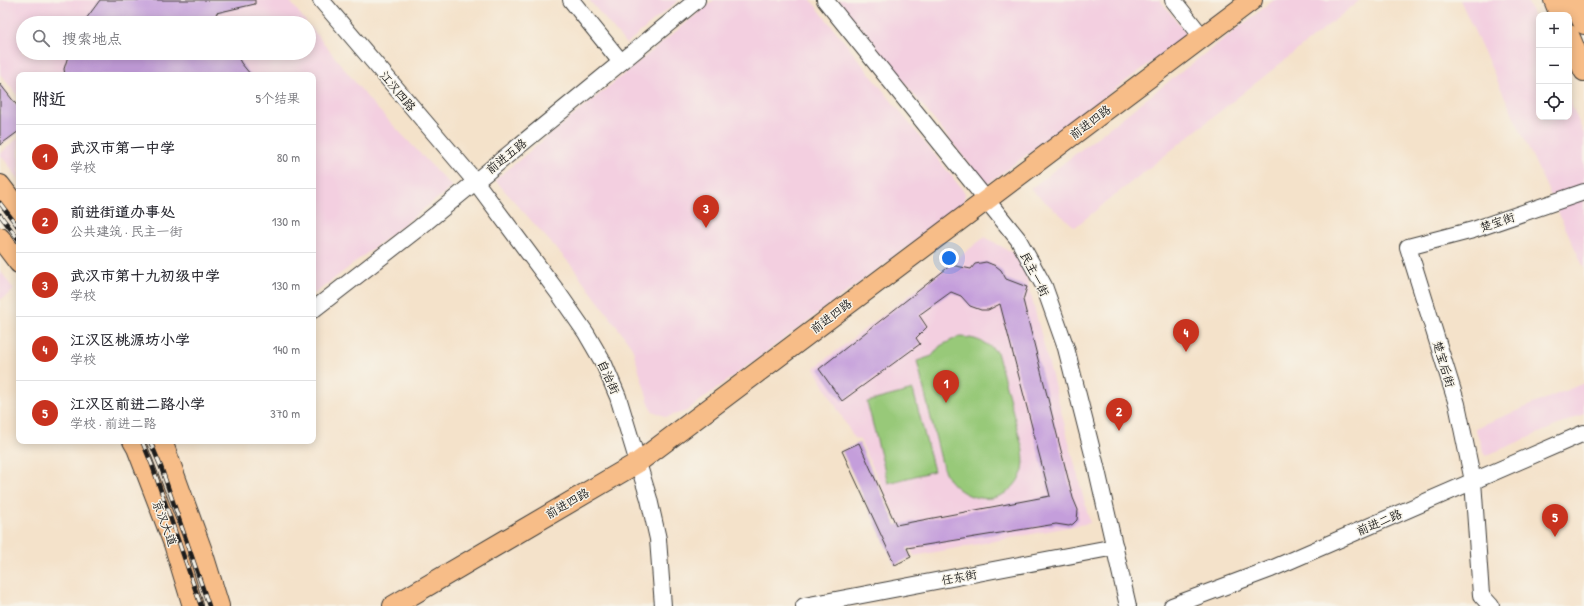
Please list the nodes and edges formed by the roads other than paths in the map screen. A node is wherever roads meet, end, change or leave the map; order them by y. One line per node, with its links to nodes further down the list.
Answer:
1 (321, 0): 15 (street, 江汉四路)
2 (571, 0): 13 (street)
3 (697, 0): 13 (street, 前进五路)
4 (825, 0): 18 (street, 民主一街)
5 (1173, 0): 11 (street)
6 (1252, 0): 11 (main road, 前进四路)
7 (1554, 0): 9 (main road)
8 (1573, 0): 10 (main road)
9 (1559, 12)
10 (1584, 24)
11 (1203, 38): 18 (main road, 前进四路)
12 (1572, 42): 14 (main road)
13 (621, 62): 15 (street, 前进五路)
14 (1584, 71)
15 (476, 181): 23 (street, 前进五路); 27 (street, 自治街)
16 (0, 185): 19 (main road)
17 (1584, 192): 21 (street, 楚宝街)
18 (985, 200): 27 (main road, 前进四路); 29 (street, 民主一街)
19 (16, 206)
20 (0, 238): 22 (main road)
21 (1408, 248): 28 (street, 楚宝后街)
22 (16, 259)
23 (316, 308)
24 (1584, 433): 28 (street, 前进二路)
25 (138, 444): 30 (main road, 京汉大道)
26 (163, 444): 31 (main road, 京汉大道)
27 (637, 462): 32 (main road, 前进四路); 33 (street, 自治街)
28 (1473, 481): 36 (street, 前进二路); 37 (street, 楚宝后街)
29 (1115, 548): 34 (street, 任东街); 35 (street, 民主一街)
30 (193, 606)
31 (219, 606)
32 (393, 606)
33 (663, 606)
34 (804, 606)
35 (1128, 606)
36 (1172, 606)
37 (1491, 606)

